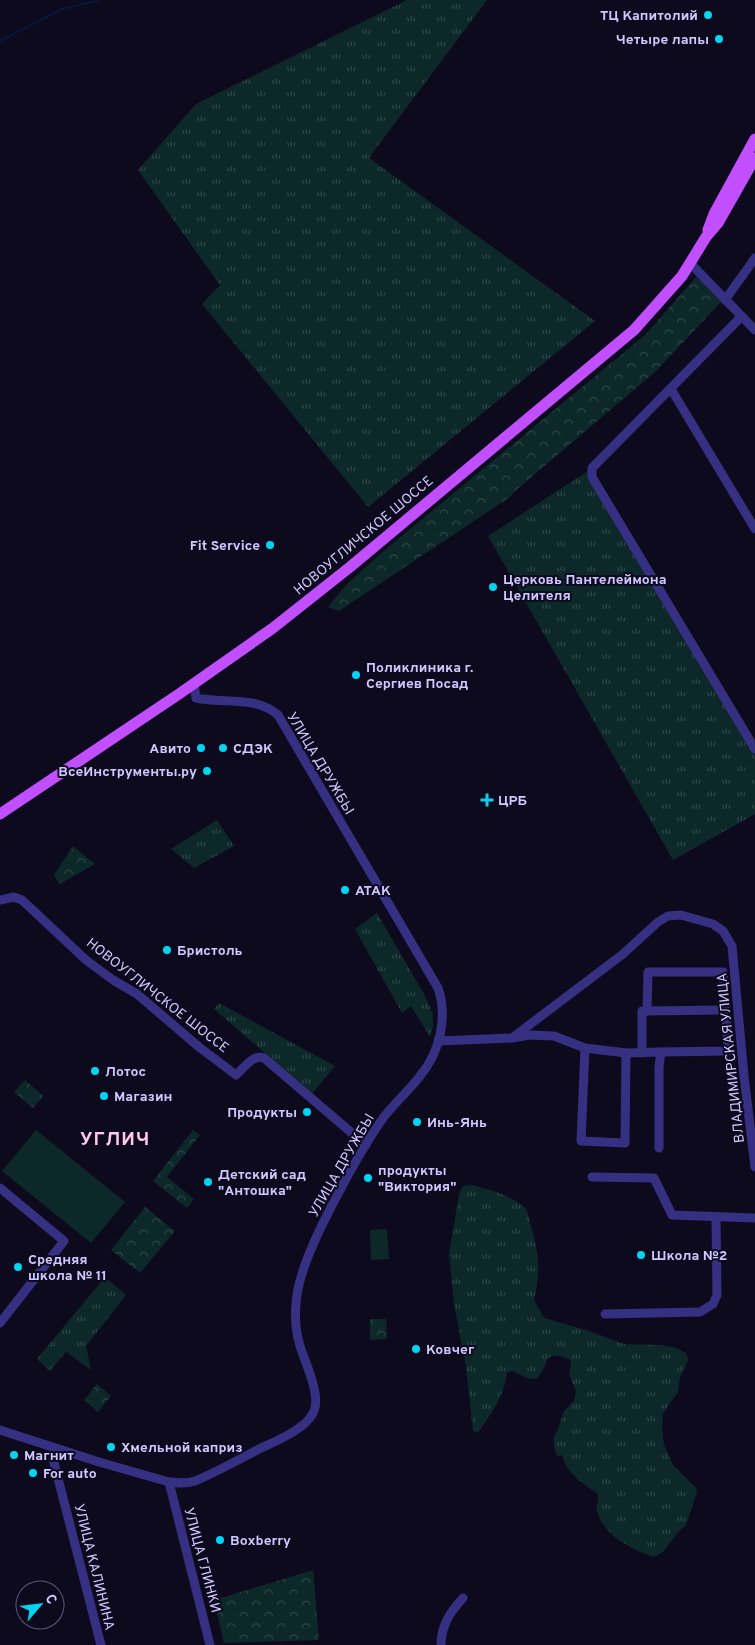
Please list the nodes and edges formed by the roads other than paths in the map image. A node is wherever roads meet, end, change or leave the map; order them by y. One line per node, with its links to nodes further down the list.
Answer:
1 (755, 139): 3 (main road, НОВОУГЛИЧСКОЕ ШОССЕ)
2 (755, 158): 3 (main road, НОВОУГЛИЧСКОЕ ШОССЕ)
3 (706, 237): 5 (main road, НОВОУГЛИЧСКОЕ ШОССЕ)
4 (755, 258): 6 (street)
5 (690, 263): 6 (street); 11 (main road, НОВОУГЛИЧСКОЕ ШОССЕ)
6 (725, 300): 7 (street)
7 (741, 317): 8 (street); 9 (street)
8 (755, 330)
9 (671, 389): 10 (street); 14 (street)
10 (755, 529)
11 (194, 684): 12 (main road, НОВОУГЛИЧСКОЕ ШОССЕ); 13 (street)
12 (180, 694): 13 (street, УЛИЦА ДРУЖБЫ); 15 (main road, НОВОУГЛИЧСКОЕ ШОССЕ)
13 (196, 698): 20 (street, УЛИЦА ДРУЖБЫ)
14 (755, 749)
15 (0, 814)
16 (0, 900): 25 (street, НОВОУГЛИЧСКОЕ ШОССЕ)
17 (725, 1010): 18 (street); 18 (street); 22 (street)
18 (647, 1011): 24 (street)
19 (512, 1038): 20 (street); 21 (street); 27 (street, ВЛАДИМИРСКАЯ УЛИЦА)
20 (438, 1041): 25 (street, УЛИЦА ДРУЖБЫ)
21 (585, 1048): 23 (street); 23 (street)
22 (661, 1052): 24 (street); 26 (street)
23 (626, 1053): 24 (street)
24 (642, 1053)
25 (366, 1145): 36 (street, УЛИЦА ДРУЖБЫ)
26 (659, 1148)
27 (755, 1167)
28 (592, 1177): 30 (street)
29 (0, 1188): 33 (street)
30 (716, 1217): 31 (street); 32 (street)
31 (755, 1218)
32 (605, 1314)
33 (0, 1323)
34 (0, 1430): 35 (street, УЛИЦА ДРУЖБЫ)
35 (55, 1448): 36 (street, УЛИЦА ДРУЖБЫ); 38 (street, УЛИЦА КАЛИНИНА)
36 (169, 1482): 39 (street, УЛИЦА ГЛИНКИ)
37 (463, 1598): 40 (street)
38 (101, 1645)
39 (210, 1645)
40 (441, 1645)

